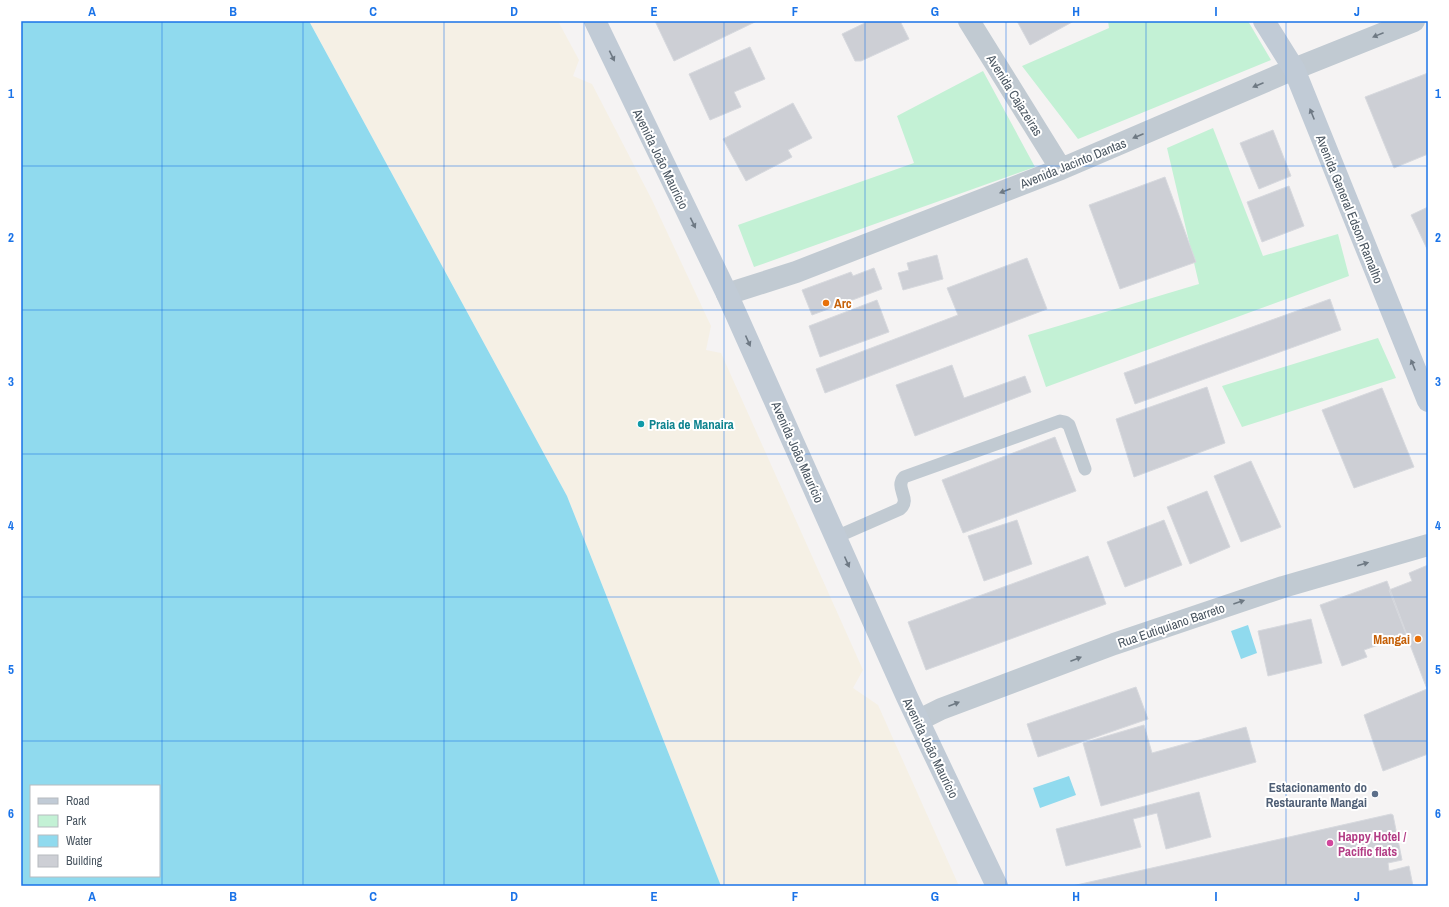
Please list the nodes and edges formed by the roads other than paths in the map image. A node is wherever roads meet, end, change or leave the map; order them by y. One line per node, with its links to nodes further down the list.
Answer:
1 (594, 21): 7 (main road, Avenida João Maurício, one-way to 7)
2 (969, 21): 6 (street, Avenida Cajazeiras)
3 (1264, 21): 5 (main road, Avenida General Edson Ramalho)
4 (1414, 21): 5 (street, Avenida Jacinto Dantas, one-way to 5)
5 (1294, 69): 6 (street, Avenida Jacinto Dantas, one-way to 6); 8 (main road, Avenida General Edson Ramalho, one-way to 5)
6 (1061, 169): 7 (street, Avenida Jacinto Dantas, one-way to 7)
7 (727, 294): 10 (main road, Avenida João Maurício, one-way to 10)
8 (1428, 401)
9 (1085, 469): 10 (lane)
10 (836, 537): 12 (main road, Avenida João Maurício, one-way to 12)
11 (1428, 545): 12 (street, Rua Eutiquiano Barreto, one-way to 11)
12 (919, 720): 13 (main road, Avenida João Maurício)
13 (997, 886)

